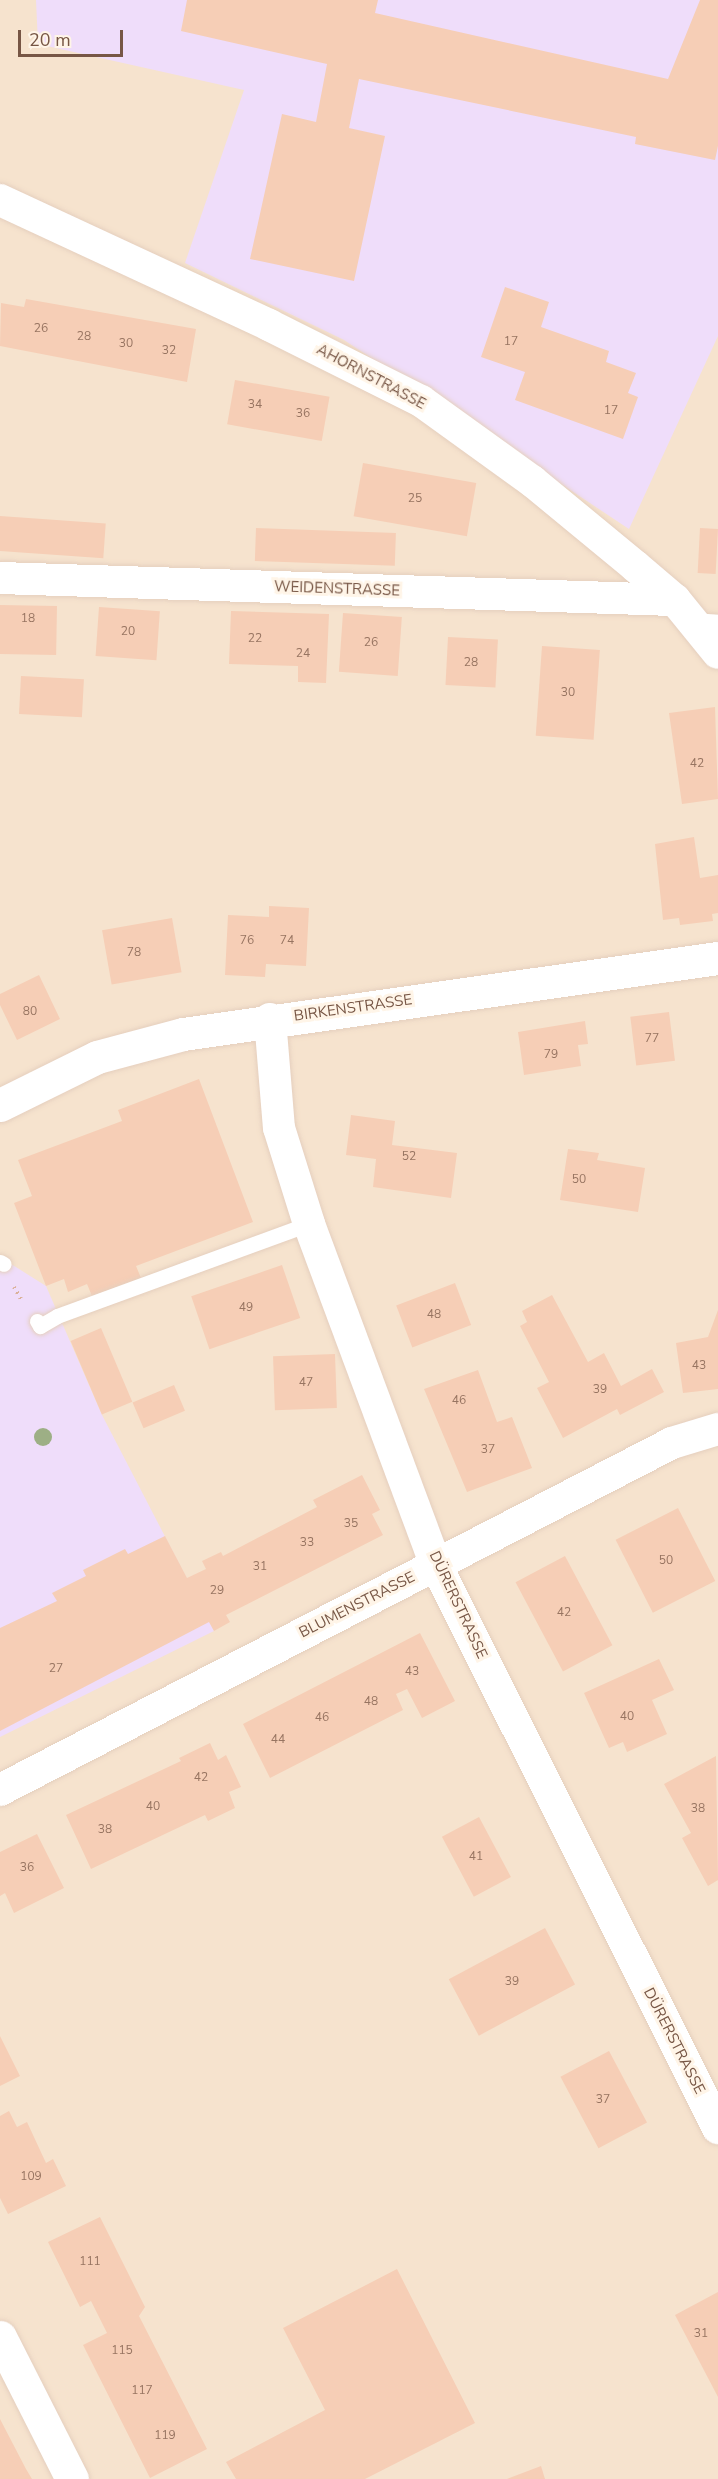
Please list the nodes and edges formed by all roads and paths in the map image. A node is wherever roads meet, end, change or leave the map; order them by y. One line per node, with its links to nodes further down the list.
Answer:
1 (0, 201): 3 (street, AHORNSTRASSE)
2 (0, 578): 3 (street, WEIDENSTRASSE)
3 (695, 614): 4 (street, AHORNSTRASSE)
4 (718, 653)
5 (718, 958): 6 (street, BIRKENSTRASSE)
6 (270, 1019): 7 (street, BIRKENSTRASSE); 8 (street, DÜRERSTRASSE)
7 (0, 1105)
8 (309, 1224): 9 (lane); 11 (street, DÜRERSTRASSE)
9 (37, 1321)
10 (718, 1429): 11 (street, BLUMENSTRASSE)
11 (436, 1565): 12 (street, BLUMENSTRASSE); 13 (street, DÜRERSTRASSE)
12 (0, 1790)
13 (718, 2128)
14 (0, 2337): 15 (street)
15 (72, 2479)

